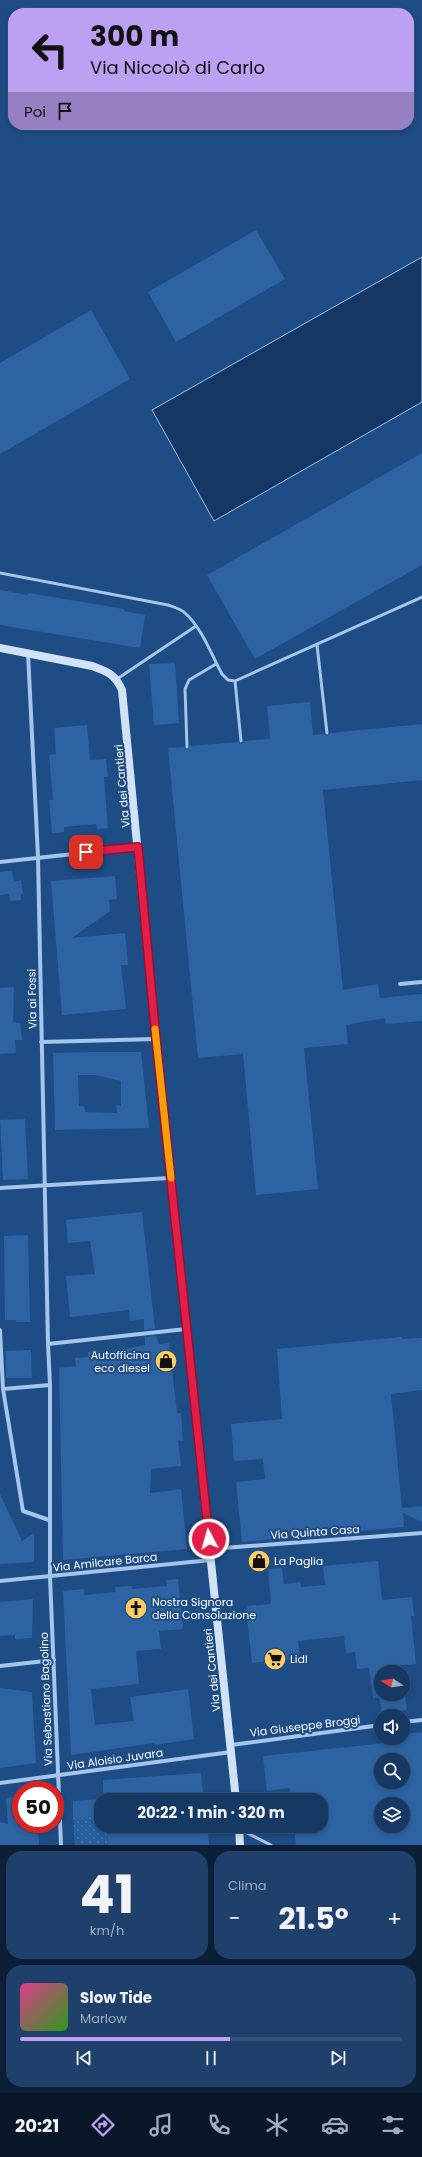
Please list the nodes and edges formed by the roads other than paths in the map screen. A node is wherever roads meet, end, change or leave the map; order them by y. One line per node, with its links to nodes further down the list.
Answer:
1 (0, 573): 3 (lane)
2 (422, 597): 4 (lane)
3 (196, 626): 7 (lane); 8 (lane)
4 (317, 644): 9 (lane); 10 (lane)
5 (0, 648): 6 (main road)
6 (28, 653): 8 (main road); 14 (street, Via ai Fossi)
7 (216, 664): 9 (lane); 12 (lane)
8 (117, 678): 13 (main road, Via dei Cantieri)
9 (235, 681): 11 (lane)
10 (328, 733)
11 (241, 741)
12 (187, 747)
13 (138, 847): 14 (street); 18 (main road, Via dei Cantieri)
14 (38, 857): 15 (street); 19 (street, Via ai Fossi)
15 (0, 862)
16 (422, 982): 17 (street)
17 (400, 984)
18 (156, 1039): 19 (street); 20 (main road, Via dei Cantieri)
19 (41, 1042): 21 (street, Via ai Fossi)
20 (170, 1178): 21 (street); 23 (main road, Via dei Cantieri)
21 (46, 1186): 22 (street); 25 (street, Via ai Fossi)
22 (0, 1188)
23 (187, 1328): 25 (street); 30 (main road, Via dei Cantieri)
24 (0, 1330): 27 (street)
25 (48, 1344): 26 (street, Via ai Fossi)
26 (50, 1385): 27 (street); 28 (street, Via ai Fossi)
27 (3, 1389): 28 (street)
28 (49, 1520): 32 (street, Via Sebastiano Bagolino)
29 (422, 1533): 30 (street, Via Quinta Casa)
30 (210, 1549): 31 (main road, Via dei Cantieri)
31 (211, 1560): 32 (street, Via Amilcare Barca); 39 (main road, Via dei Cantieri)
32 (50, 1577): 33 (street, Via Amilcare Barca); 34 (street, Via Sebastiano Bagolino)
33 (0, 1581)
34 (54, 1660): 35 (street); 40 (street, Via Sebastiano Bagolino)
35 (0, 1666)
36 (422, 1720): 37 (street)
37 (410, 1721)
38 (374, 1726): 39 (street, Via Giuseppe Broggi)
39 (231, 1748): 40 (street, Via Aloisio Juvara); 42 (main road, Via dei Cantieri)
40 (58, 1775): 41 (street, Via Aloisio Juvara); 45 (street, Via Sebastiano Bagolino)
41 (0, 1783)
42 (235, 1793)
43 (239, 1833): 46 (main road)
44 (248, 1833): 47 (lane)
45 (61, 1845)
46 (240, 1845)
47 (271, 1845)

